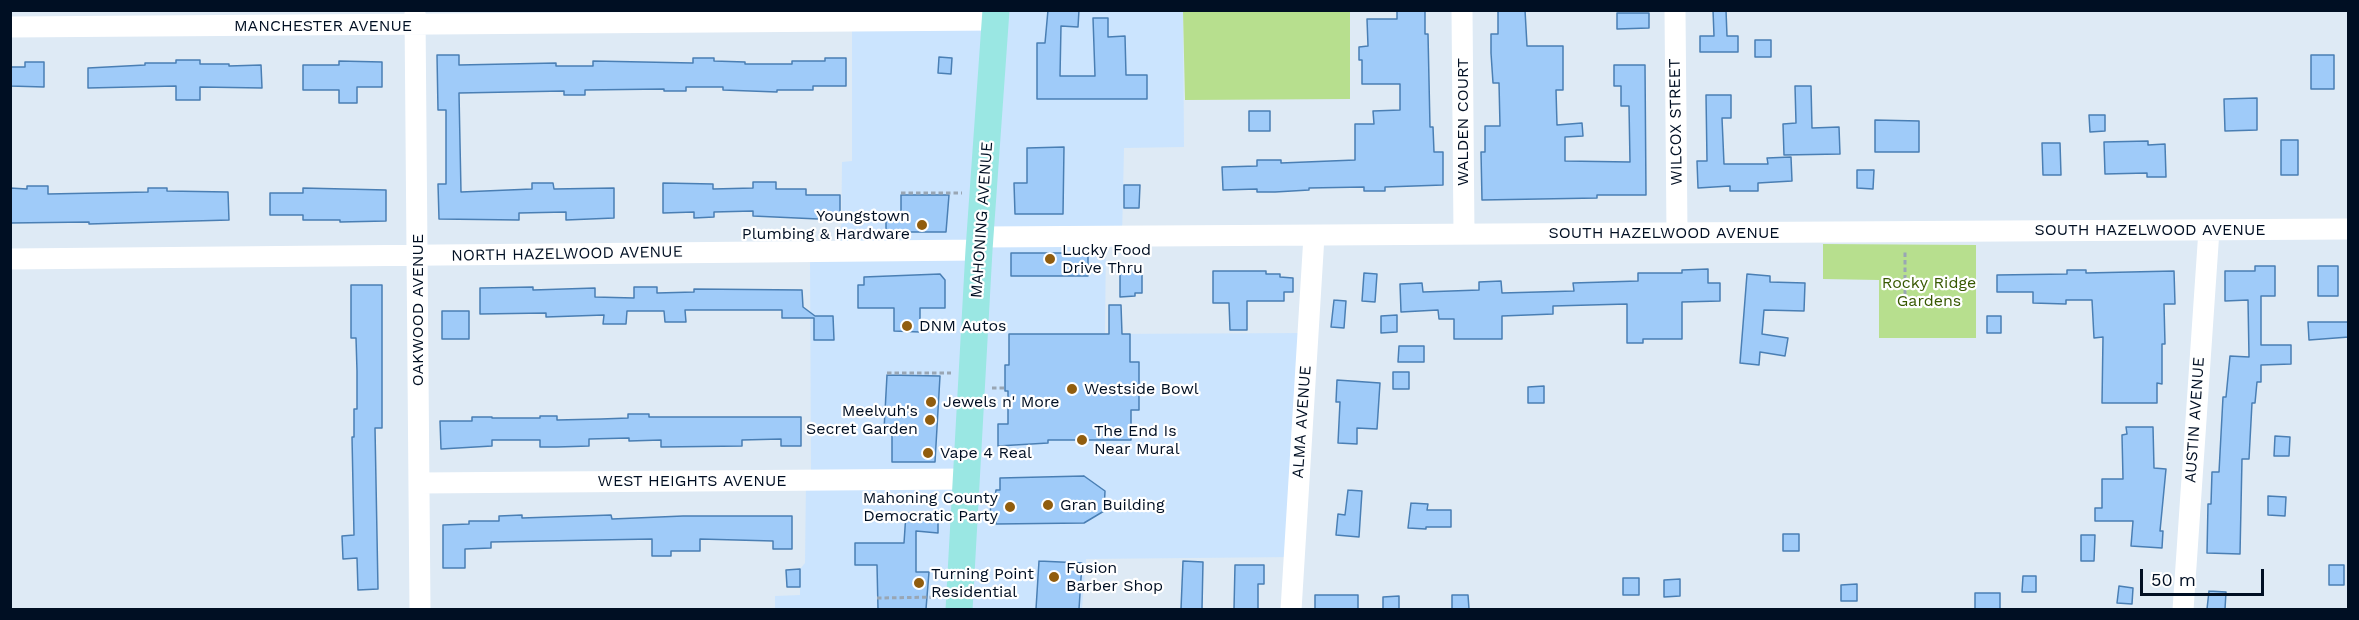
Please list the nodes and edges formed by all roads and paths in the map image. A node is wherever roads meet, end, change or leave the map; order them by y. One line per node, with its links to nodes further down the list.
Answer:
1 (1462, 10): 11 (street, WALDEN COURT)
2 (1675, 10): 10 (street, WILCOX STREET)
3 (996, 15): 4 (street, MANCHESTER AVENUE); 13 (main road, MAHONING AVENUE)
4 (416, 18): 5 (street, MANCHESTER AVENUE); 15 (street, OAKWOOD AVENUE)
5 (10, 27)
6 (901, 194): 7 (path)
7 (963, 194)
8 (2349, 229): 9 (street, SOUTH HAZELWOOD AVENUE)
9 (2209, 230): 10 (street, SOUTH HAZELWOOD AVENUE); 28 (street, AUSTIN AVENUE)
10 (1677, 233): 11 (street, SOUTH HAZELWOOD AVENUE)
11 (1464, 234): 12 (street, SOUTH HAZELWOOD AVENUE)
12 (1314, 236): 13 (street, SOUTH HAZELWOOD AVENUE); 27 (street, ALMA AVENUE)
13 (980, 244): 15 (street, NORTH HAZELWOOD AVENUE); 22 (main road, MAHONING AVENUE)
14 (1905, 245): 17 (path)
15 (417, 255): 16 (street, NORTH HAZELWOOD AVENUE); 23 (street, OAKWOOD AVENUE)
16 (10, 259)
17 (1905, 302)
18 (887, 374): 19 (path)
19 (951, 374)
20 (989, 387): 21 (path)
21 (1005, 387)
22 (966, 479): 23 (street, WEST HEIGHTS AVENUE); 25 (main road, MAHONING AVENUE)
23 (419, 483): 26 (street, OAKWOOD AVENUE)
24 (877, 598): 25 (path)
25 (948, 603)
26 (420, 609)
27 (1291, 609)
28 (2183, 609)

